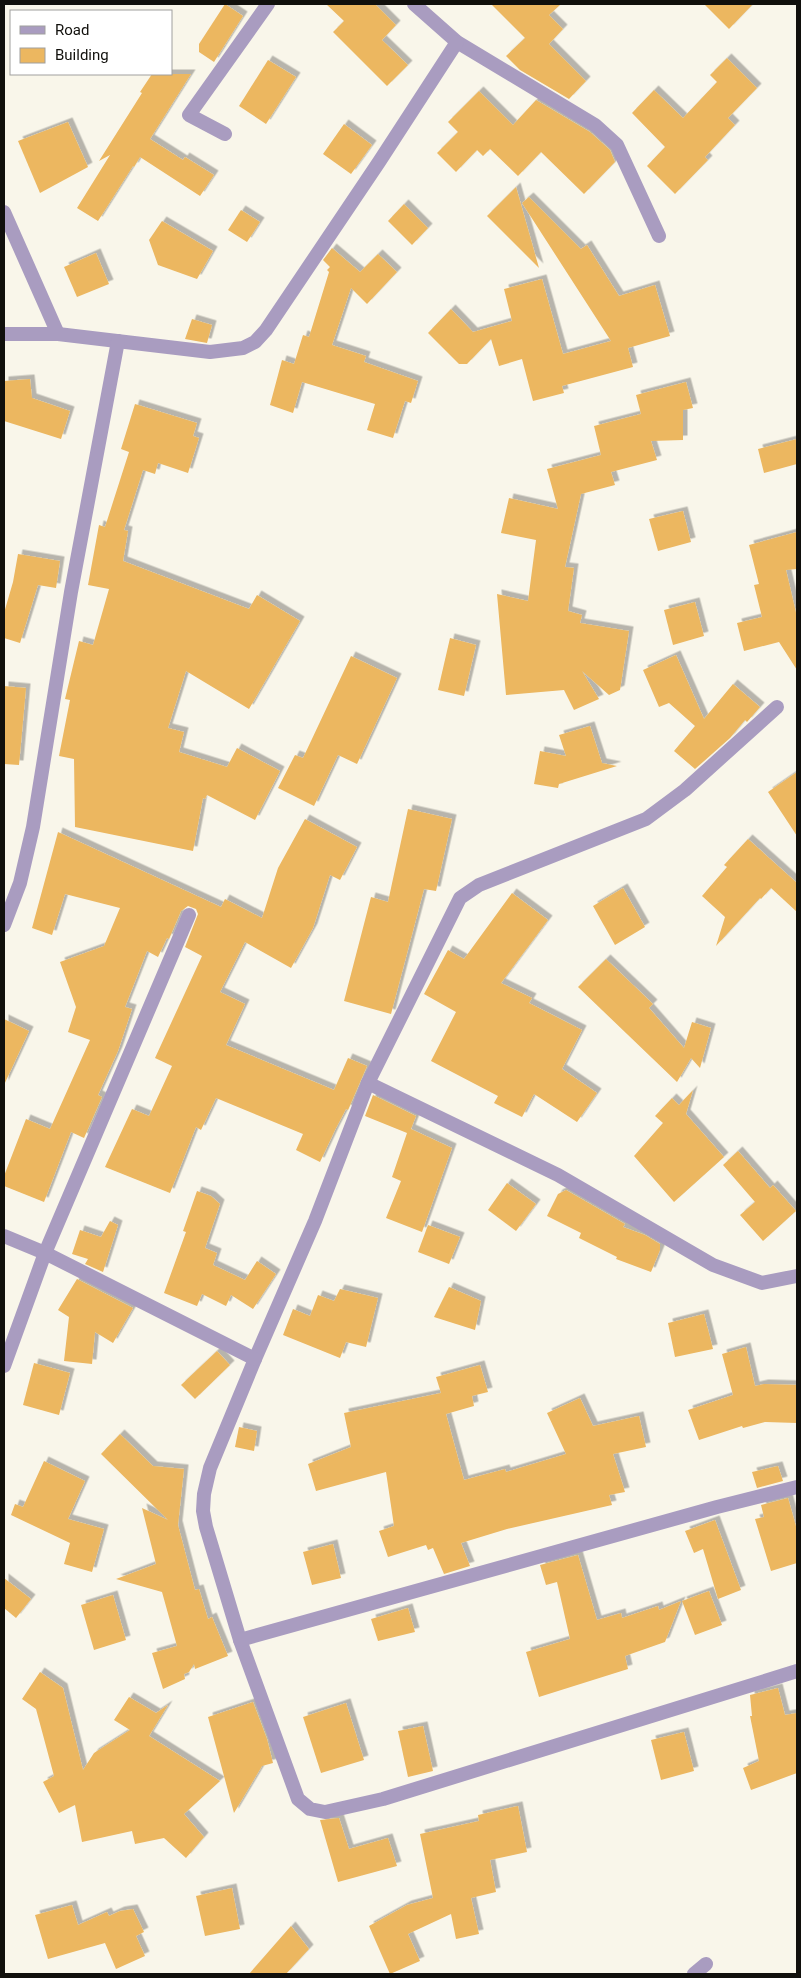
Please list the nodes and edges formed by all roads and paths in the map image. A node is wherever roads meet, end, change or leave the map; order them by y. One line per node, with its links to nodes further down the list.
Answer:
1 (268, 4): 4 (street)
2 (414, 4): 3 (street)
3 (457, 42): 6 (street); 9 (street)
4 (225, 134)
5 (4, 212): 8 (street)
6 (659, 236)
7 (4, 334): 8 (street)
8 (58, 334): 9 (street)
9 (118, 341): 12 (street)
10 (777, 707): 13 (street)
11 (189, 915): 15 (street)
12 (4, 925)
13 (368, 1083): 16 (street); 17 (street)
14 (4, 1236): 15 (street)
15 (45, 1253): 17 (street); 18 (street)
16 (797, 1276)
17 (255, 1359): 20 (street)
18 (4, 1366)
19 (797, 1487): 20 (street)
20 (240, 1640): 21 (street)
21 (797, 1671)
22 (706, 1964): 23 (street)
23 (694, 1974)

